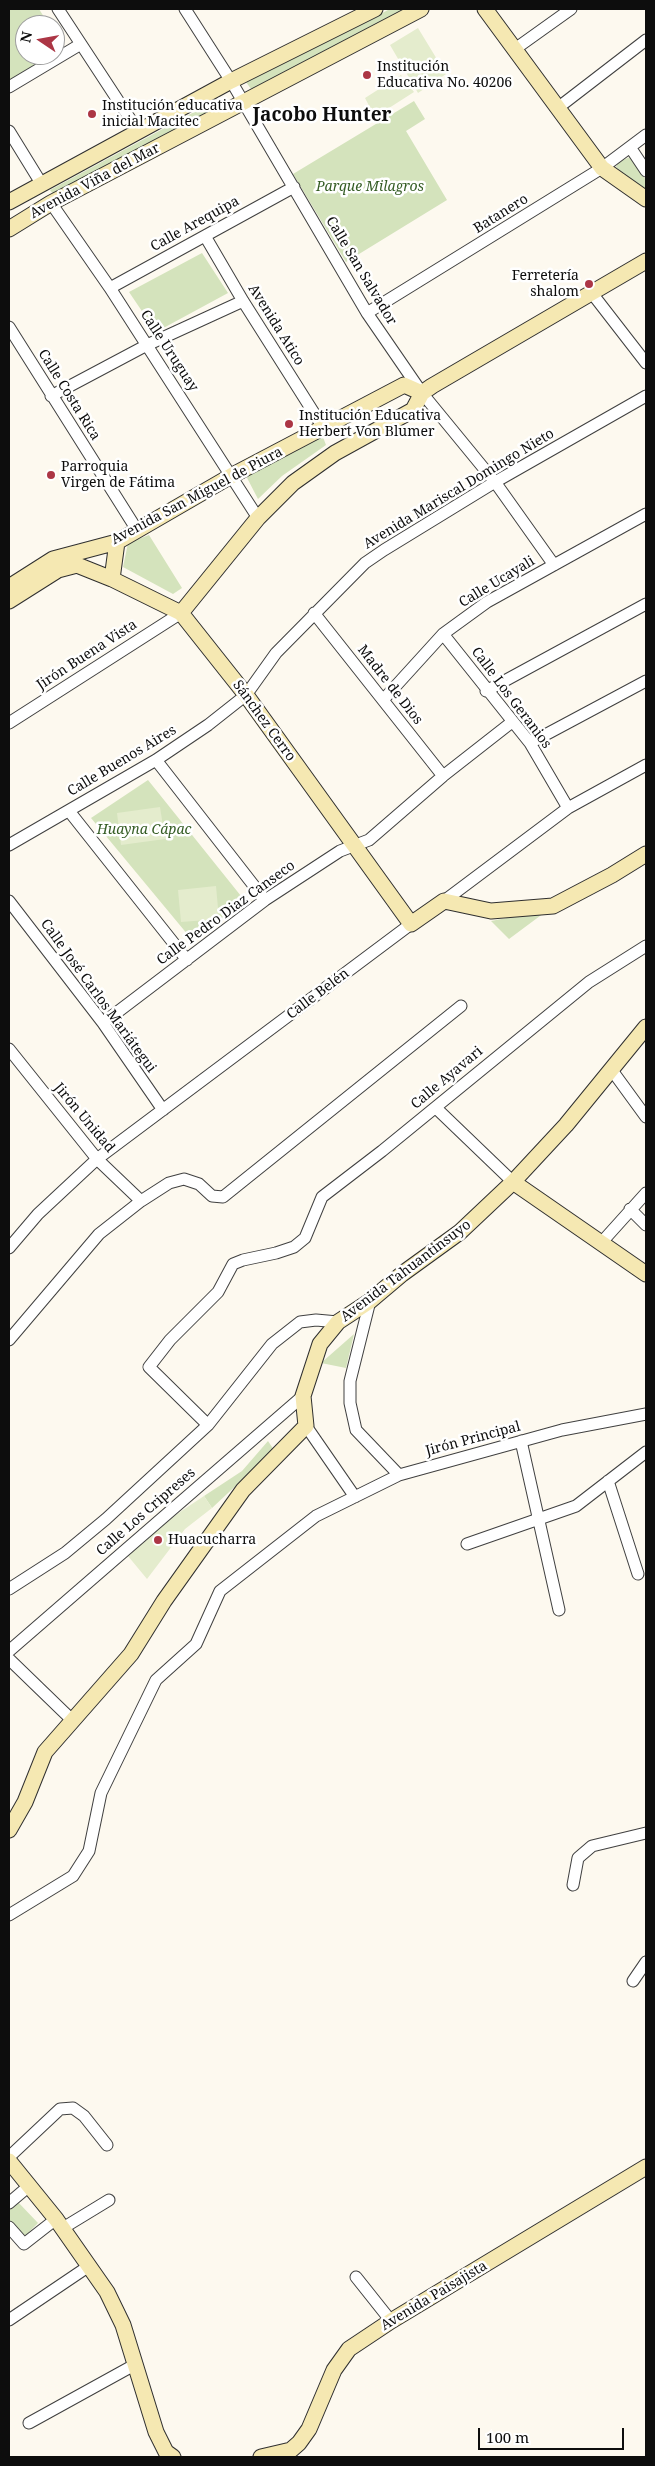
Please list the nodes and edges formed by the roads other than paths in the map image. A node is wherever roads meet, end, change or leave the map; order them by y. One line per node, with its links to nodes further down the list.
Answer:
1 (58, 9): 8 (street)
2 (185, 9): 10 (street, Calle San Salvador)
3 (375, 9): 10 (street, Avenida Viña del Mar)
4 (421, 9): 12 (street, Avenida Viña del Mar)
5 (485, 9): 9 (street)
6 (571, 9): 9 (street)
7 (646, 40): 13 (street)
8 (81, 44): 11 (street); 15 (street)
9 (515, 49): 13 (street)
10 (231, 82): 12 (street, Calle San Salvador); 15 (street, Avenida Viña del Mar)
11 (9, 87)
12 (244, 102): 21 (street, Calle San Salvador); 24 (street, Avenida Viña del Mar)
13 (558, 107): 18 (street)
14 (9, 131): 20 (street)
15 (138, 131): 20 (street, Avenida Viña del Mar)
16 (646, 135): 17 (street, Batanero)
17 (630, 147): 18 (street, Batanero); 19 (street)
18 (602, 168): 22 (street); 31 (street, Batanero)
19 (646, 171)
20 (41, 183): 23 (street, Avenida Viña del Mar)
21 (294, 187): 26 (street, Calle Arequipa); 31 (street, Calle San Salvador)
22 (646, 199)
23 (9, 202)
24 (51, 203): 25 (street, Avenida Viña del Mar); 28 (street, Calle Uruguay)
25 (9, 229)
26 (205, 236): 28 (street, Calle Arequipa); 30 (street, Avenida Atico)
27 (646, 261): 29 (street)
28 (110, 288): 34 (street, Calle Uruguay)
29 (591, 292): 35 (street); 36 (street)
30 (243, 301): 34 (street); 39 (street, Avenida Atico)
31 (368, 313): 36 (street, Calle San Salvador)
32 (9, 327): 33 (street, Calle Costa Rica)
33 (13, 343): 37 (street, Calle Costa Rica)
34 (147, 346): 37 (street); 40 (street, Calle Uruguay)
35 (646, 363)
36 (422, 393): 39 (street, Avenida San Miguel de Piura); 41 (street, Calle San Salvador); 43 (street)
37 (51, 396): 44 (street, Calle Costa Rica)
38 (646, 396): 41 (street, Avenida Mariscal Domingo Nieto)
39 (324, 429): 40 (street, Avenida San Miguel de Piura)
40 (231, 476): 43 (street, Calle Uruguay); 44 (street, Avenida San Miguel de Piura)
41 (495, 482): 47 (street, Calle San Salvador); 53 (street, Avenida Mariscal Domingo Nieto)
42 (645, 516): 47 (street, Calle Ucayali)
43 (258, 518): 52 (street)
44 (137, 530): 45 (street, Avenida San Miguel de Piura)
45 (117, 542): 46 (street, Avenida San Miguel de Piura); 48 (street)
46 (76, 558): 48 (street, Sánchez Cerro); 49 (street); 50 (street)
47 (554, 565): 54 (street, Calle Ucayali)
48 (112, 579): 52 (street, Sánchez Cerro)
49 (9, 587)
50 (9, 601)
51 (646, 604): 56 (street)
52 (181, 613): 57 (street, Sánchez Cerro); 60 (street, Jirón Buena Vista)
53 (314, 613): 57 (street, Avenida Mariscal Domingo Nieto); 58 (street, Madre de Dios)
54 (443, 634): 56 (street, Calle Los Geranios); 58 (street, Calle Ucayali)
55 (646, 681): 61 (street)
56 (486, 691): 59 (street, Calle Los Geranios)
57 (246, 695): 62 (street, Calle Buenos Aires); 68 (street, Sánchez Cerro)
58 (383, 700): 64 (street, Madre de Dios)
59 (512, 722): 61 (street, Calle Los Geranios); 64 (street, Calle Pedro Diaz Canseco)
60 (9, 723)
61 (530, 743): 65 (street, Calle Los Geranios)
62 (156, 760): 66 (street, Calle Buenos Aires); 71 (street)
63 (646, 764): 65 (street, Calle Belén)
64 (443, 776): 68 (street, Calle Pedro Diaz Canseco)
65 (568, 808): 72 (street, Calle Belén)
66 (69, 811): 67 (street, Calle Buenos Aires); 75 (street)
67 (9, 845)
68 (354, 846): 71 (street, Calle Pedro Diaz Canseco); 73 (street, Sánchez Cerro)
69 (646, 854): 72 (street)
70 (9, 900): 77 (street, Calle José Carlos Mariátegui)
71 (264, 900): 75 (street, Calle Pedro Diaz Canseco)
72 (444, 901): 73 (street, Calle Belén)
73 (411, 924): 82 (street, Calle Belén)
74 (646, 946): 81 (street, Calle Ayavari)
75 (187, 960): 77 (street, Calle Pedro Diaz Canseco)
76 (461, 1006): 87 (street)
77 (102, 1023): 82 (street, Calle José Carlos Mariátegui)
78 (646, 1027): 80 (street, Avenida Tahuantinsuyo)
79 (9, 1049): 84 (street, Jirón Unidad)
80 (611, 1069): 83 (street); 85 (street, Avenida Tahuantinsuyo)
81 (436, 1108): 85 (street); 98 (street, Calle Ayavari)
82 (163, 1110): 84 (street, Calle Belén)
83 (646, 1117)
84 (97, 1159): 87 (street, Jirón Unidad); 91 (street, Calle Belén)
85 (512, 1182): 90 (street); 93 (street, Avenida Tahuantinsuyo)
86 (646, 1193): 88 (street)
87 (141, 1201): 95 (street)
88 (630, 1209): 89 (street); 90 (street)
89 (646, 1224)
90 (601, 1243): 92 (street)
91 (9, 1248)
92 (646, 1274)
93 (370, 1301): 94 (street, Avenida Tahuantinsuyo); 102 (street)
94 (338, 1322): 96 (street, Avenida Tahuantinsuyo); 98 (street)
95 (9, 1340)
96 (303, 1396): 99 (street, Avenida Tahuantinsuyo); 110 (street, Calle Los Cripreses)
97 (646, 1414): 100 (street, Jirón Principal)
98 (208, 1425): 108 (street)
99 (306, 1426): 104 (street); 112 (street)
100 (521, 1441): 102 (street, Jirón Principal); 105 (street)
101 (646, 1452): 103 (street)
102 (399, 1475): 104 (street, Jirón Principal)
103 (608, 1481): 105 (street); 107 (street)
104 (355, 1497): 116 (street, Jirón Principal)
105 (538, 1520): 106 (street); 109 (street)
106 (467, 1544)
107 (638, 1574)
108 (9, 1589)
109 (559, 1610)
110 (9, 1651)
111 (9, 1659): 112 (street)
112 (72, 1720): 113 (street)
113 (9, 1830)
114 (646, 1833): 115 (street)
115 (573, 1885)
116 (9, 1915)
117 (646, 1962): 118 (street)
118 (633, 1981)
119 (107, 2145): 120 (street)
120 (9, 2159): 122 (street)
121 (646, 2167): 130 (street, Avenida Paisajista)
122 (29, 2186): 124 (street); 125 (street)
123 (109, 2200): 125 (street)
124 (9, 2204)
125 (59, 2224): 126 (street); 127 (street)
126 (9, 2227)
127 (89, 2266): 129 (street); 131 (street)
128 (356, 2276): 130 (street)
129 (9, 2320)
130 (391, 2321): 134 (street, Avenida Paisajista)
131 (136, 2364): 132 (street); 133 (street)
132 (29, 2423)
133 (169, 2456)
134 (261, 2457)

